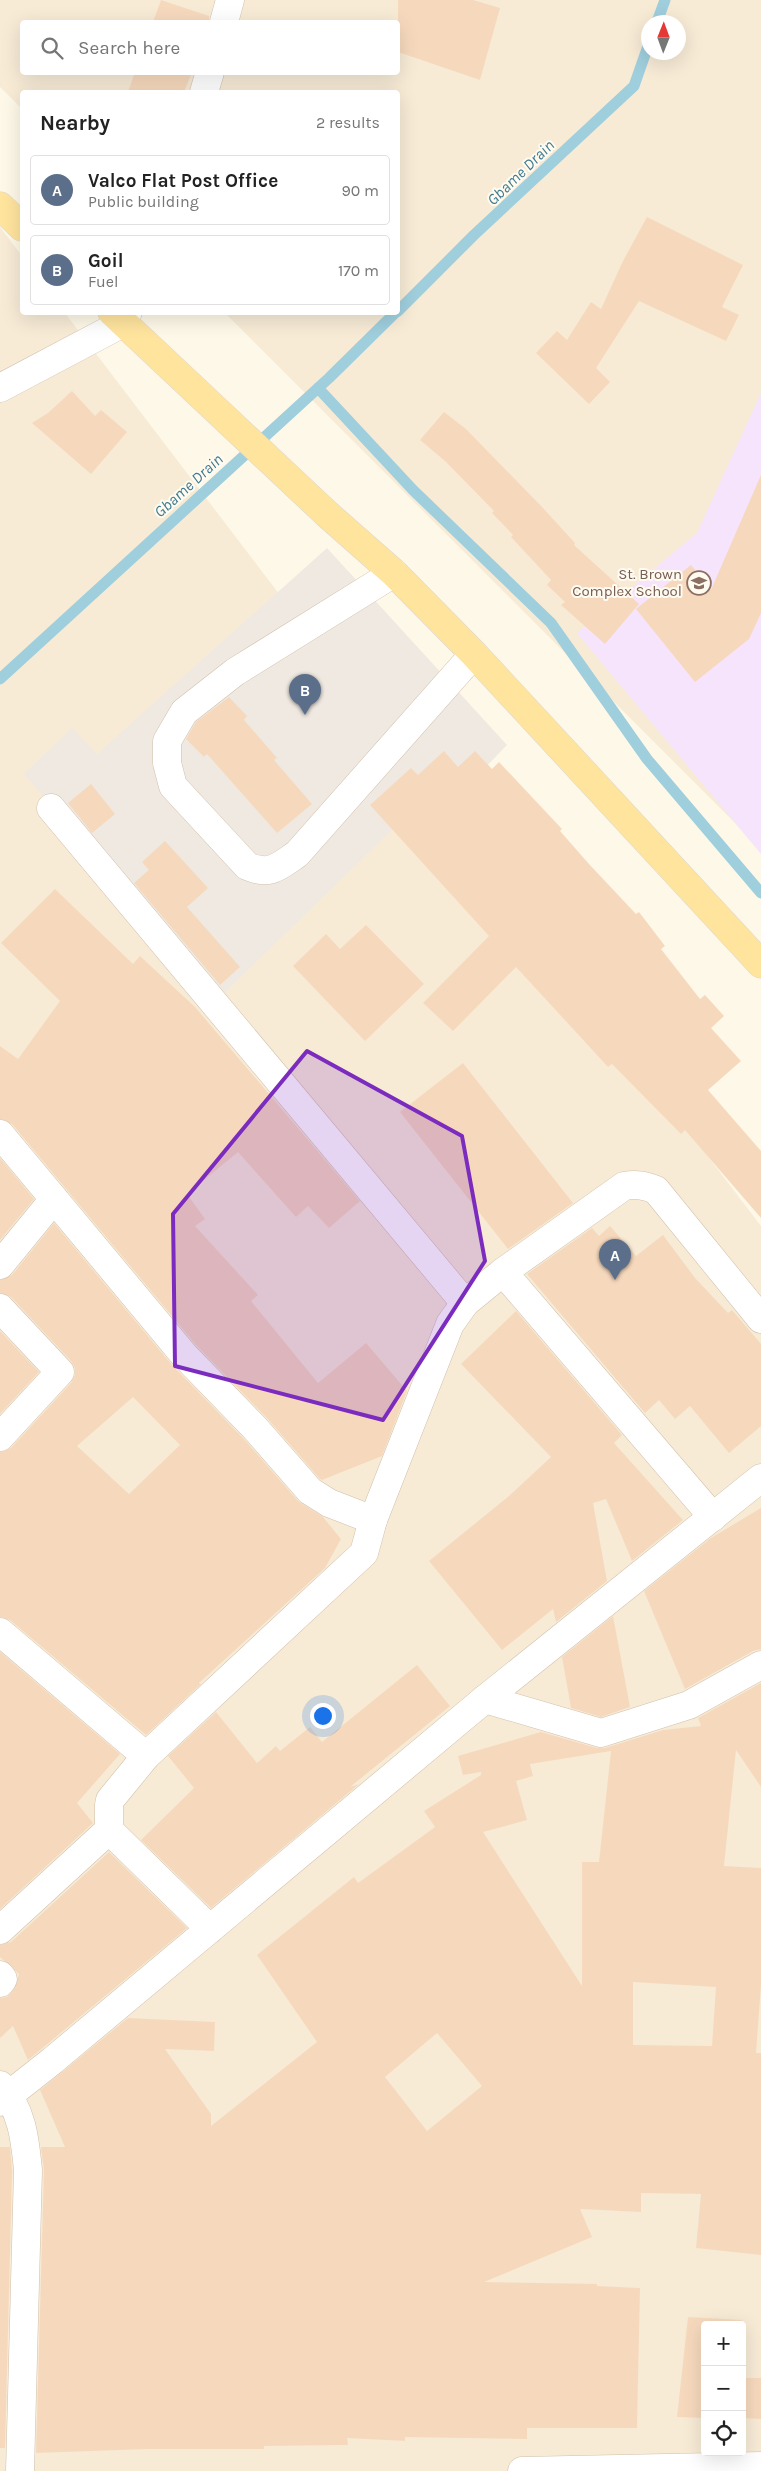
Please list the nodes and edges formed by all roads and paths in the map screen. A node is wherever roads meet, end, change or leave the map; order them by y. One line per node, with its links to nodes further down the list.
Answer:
1 (230, 0): 2 (street)
2 (225, 20)
3 (209, 75): 4 (street)
4 (205, 90)
5 (0, 206): 6 (main road)
6 (20, 225)
7 (121, 316): 8 (street); 9 (main road)
8 (0, 388)
9 (394, 574): 10 (main road); 10 (street)
10 (474, 654): 12 (main road)
11 (50, 808): 17 (street)
12 (761, 964)
13 (0, 1134): 14 (street)
14 (54, 1199): 15 (street); 23 (street)
15 (0, 1265)
16 (503, 1272): 17 (street); 19 (street); 22 (street)
17 (465, 1302): 23 (street)
18 (0, 1308): 20 (street)
19 (761, 1319)
20 (0, 1437)
21 (761, 1478): 22 (street)
22 (713, 1517): 26 (street)
23 (373, 1520): 27 (street)
24 (0, 1632): 27 (street)
25 (761, 1665): 26 (street)
26 (485, 1699): 29 (street)
27 (146, 1756): 28 (street)
28 (109, 1830): 29 (street); 30 (street)
29 (210, 1928): 33 (street)
30 (0, 1930)
31 (0, 1975): 32 (street)
32 (0, 1982)
33 (3, 2094): 35 (street)
34 (761, 2466): 37 (street)
35 (20, 2471)
36 (522, 2471): 37 (street)
37 (544, 2471)

